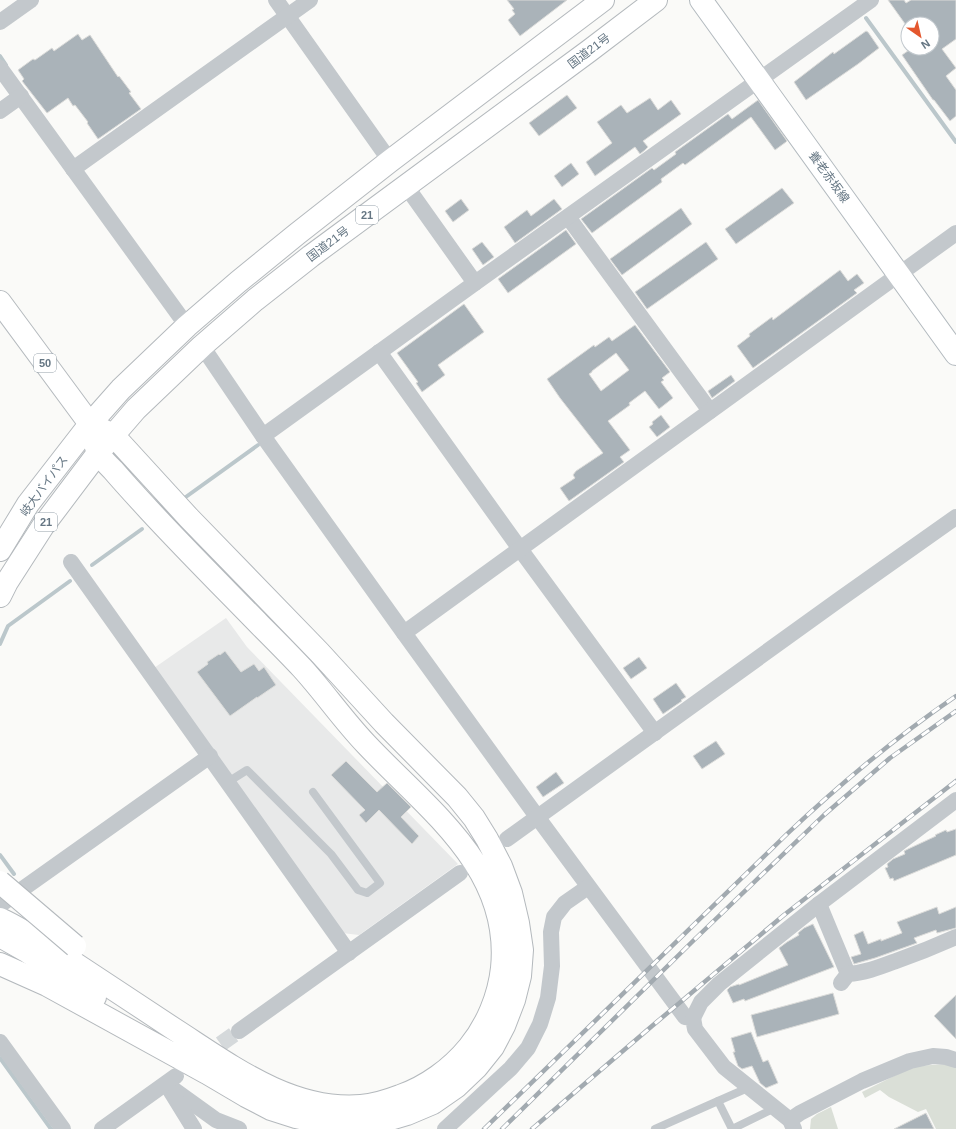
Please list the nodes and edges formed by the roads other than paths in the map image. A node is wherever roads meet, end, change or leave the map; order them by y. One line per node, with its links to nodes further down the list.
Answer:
1 (31, 0): 9 (street)
2 (276, 0): 8 (street)
3 (310, 0): 8 (street)
4 (603, 0): 14 (main road, 21)
5 (656, 0): 16 (main road, 国道21号 / 21)
6 (701, 0): 11 (main road, 養老赤坂線)
7 (871, 0): 11 (street)
8 (288, 16): 14 (street); 15 (street)
9 (0, 22)
10 (0, 68): 12 (street)
11 (760, 80): 17 (street); 19 (main road, 養老赤坂線)
12 (20, 96): 13 (street); 15 (street)
13 (0, 111)
14 (390, 161): 22 (main road, 21)
15 (73, 169): 22 (street)
16 (406, 186): 20 (street); 23 (main road, 国道21号 / 21)
17 (568, 217): 20 (street); 26 (street)
18 (956, 232): 19 (street)
19 (898, 274): 25 (main road, 養老赤坂線); 26 (street)
20 (475, 283): 24 (street)
21 (0, 302): 27 (main road, 50)
22 (187, 326): 27 (main road, 21)
23 (202, 346): 28 (main road, 国道21号 / 21); 29 (street)
24 (379, 352): 29 (street); 32 (street)
25 (956, 354)
26 (710, 411): 32 (street)
27 (90, 424): 28 (main road); 30 (main road); 33 (main road, 岐大バイパス / 21)
28 (113, 435): 30 (main road, 国道21号 / 21); 54 (main road)
29 (264, 436): 36 (street)
30 (98, 453): 35 (main road, 岐大バイパス / 21); 54 (main road)
31 (956, 517): 37 (street)
32 (520, 549): 36 (street); 37 (street)
33 (0, 550)
34 (71, 562): 38 (street)
35 (0, 596)
36 (404, 633): 42 (street)
37 (655, 733): 42 (street)
38 (210, 756): 39 (street); 48 (street)
39 (228, 782): 40 (lane); 52 (street)
40 (313, 792)
41 (956, 802): 47 (street)
42 (538, 818): 43 (street); 46 (street)
43 (507, 839)
44 (460, 873): 52 (street)
45 (0, 882): 54 (main road, bridge)
46 (588, 887): 55 (street); 68 (street)
47 (819, 904): 51 (street); 55 (street)
48 (0, 905)
49 (0, 919): 54 (main road)
50 (0, 936): 54 (main road)
51 (956, 936)
52 (349, 952): 56 (street)
53 (0, 964): 54 (main road)
54 (61, 965)
55 (693, 1018): 60 (street)
56 (239, 1031)
57 (0, 1042): 64 (street)
58 (956, 1060): 63 (street)
59 (171, 1080): 65 (street); 66 (street); 67 (street)
60 (750, 1087): 61 (lane); 62 (street)
61 (718, 1101): 62 (lane); 69 (lane)
62 (775, 1108): 63 (street)
63 (792, 1124)
64 (63, 1129)
65 (102, 1129)
66 (194, 1129)
67 (239, 1129)
68 (445, 1129)
69 (655, 1129)

